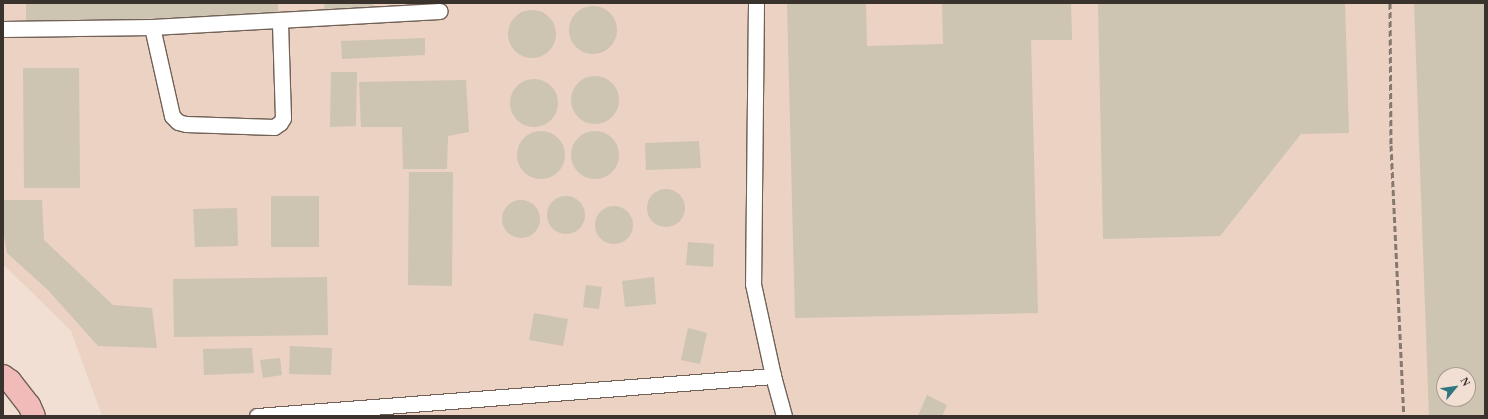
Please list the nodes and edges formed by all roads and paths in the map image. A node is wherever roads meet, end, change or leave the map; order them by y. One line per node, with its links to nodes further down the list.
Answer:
1 (756, 3): 7 (lane)
2 (440, 11): 3 (lane)
3 (280, 20): 4 (lane); 4 (lane)
4 (152, 27): 5 (lane)
5 (3, 29)
6 (3, 376): 8 (main road)
7 (773, 376): 9 (lane); 10 (lane)
8 (34, 416)
9 (257, 416)
10 (784, 416)

